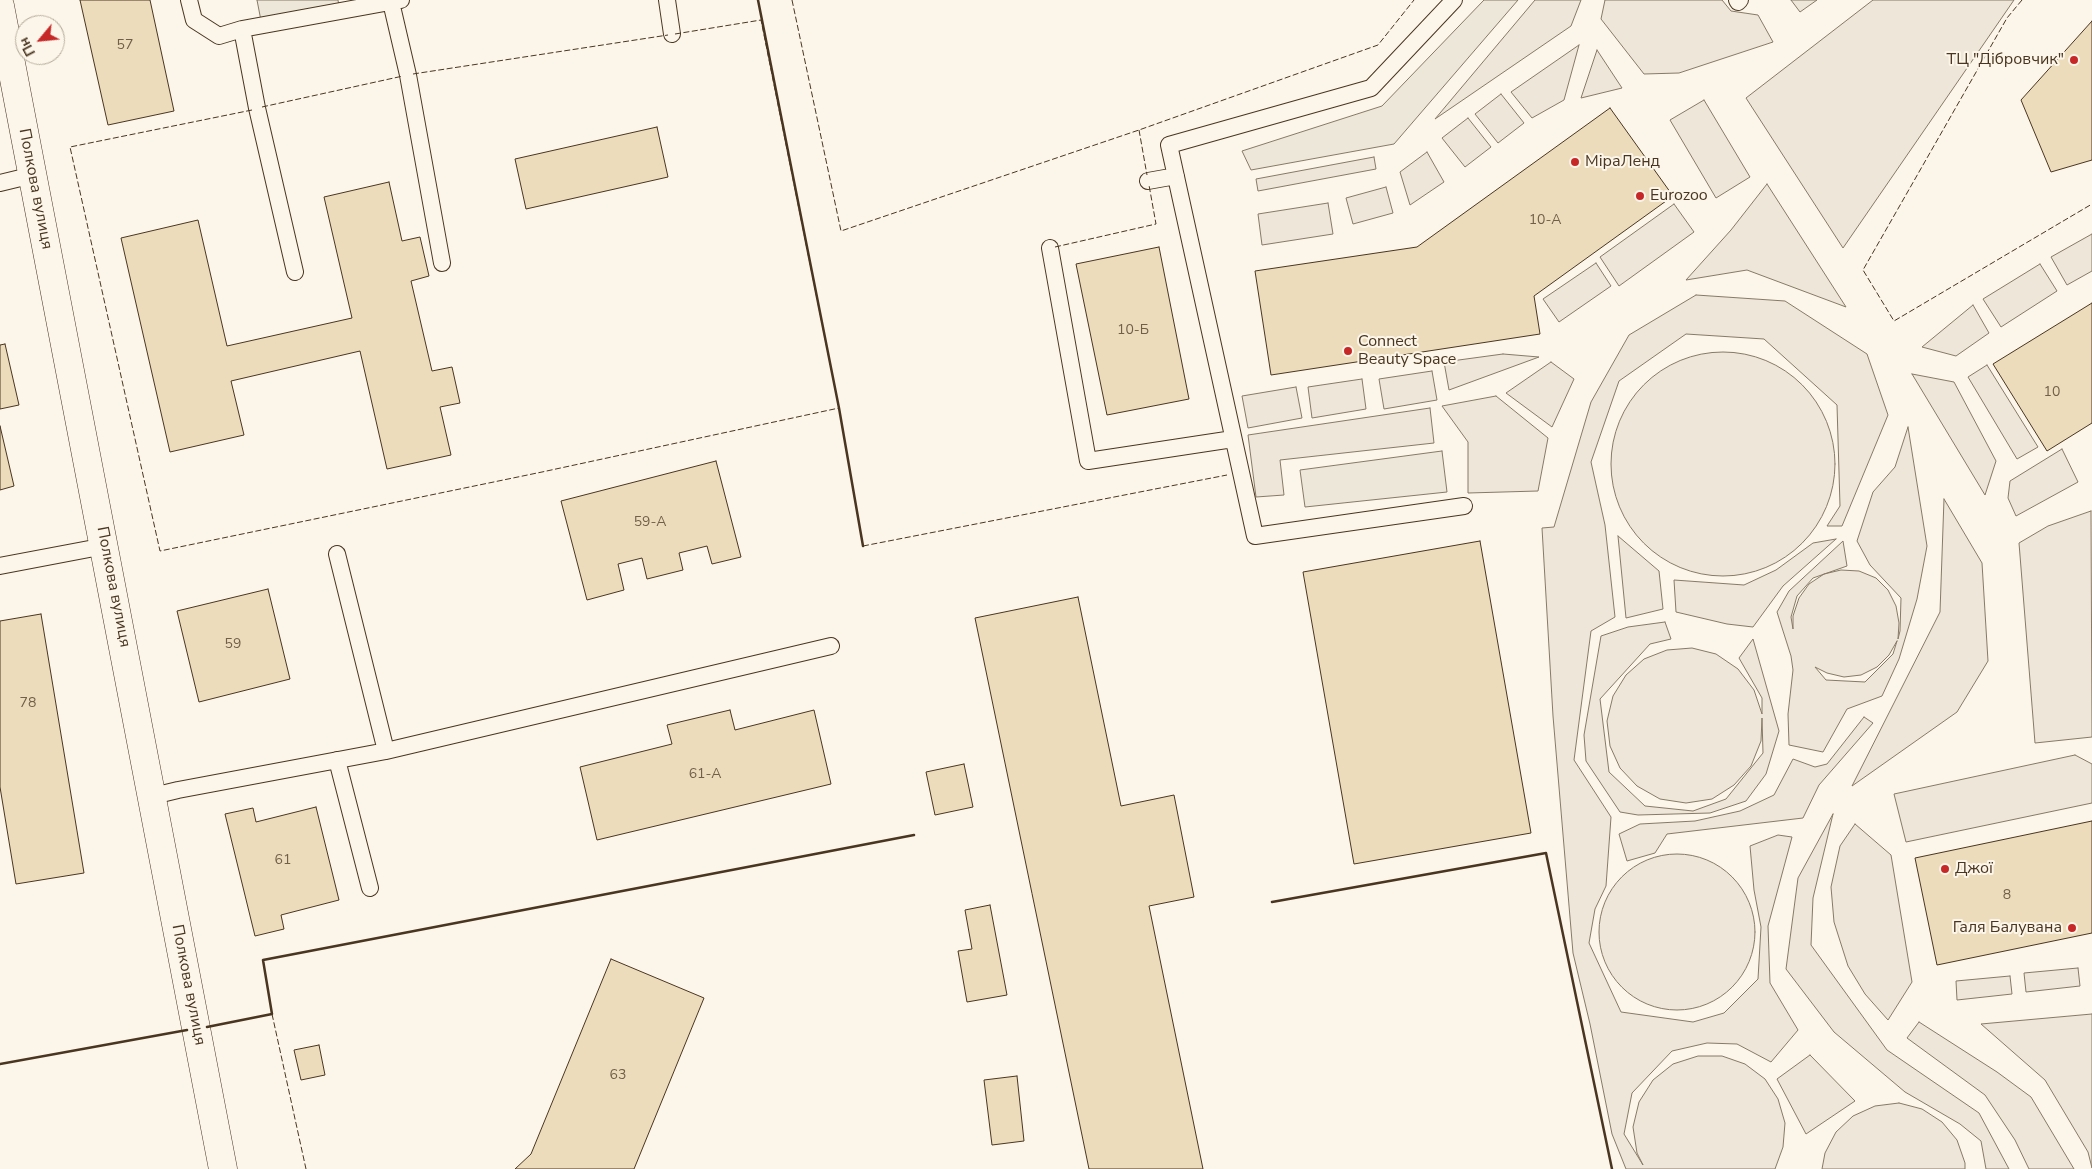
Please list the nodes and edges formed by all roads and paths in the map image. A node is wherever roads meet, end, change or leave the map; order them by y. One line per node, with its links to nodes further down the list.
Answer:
1 (189, 0): 6 (lane)
2 (667, 0): 7 (lane)
3 (1454, 0): 9 (lane)
4 (396, 1): 6 (lane); 13 (lane)
5 (0, 6): 8 (street, Полкова вулиця)
6 (242, 29): 14 (lane)
7 (672, 34)
8 (33, 175): 11 (lane); 17 (street, Полкова вулиця)
9 (1176, 176): 10 (lane); 15 (lane)
10 (1148, 181)
11 (0, 183)
12 (1050, 248): 15 (lane)
13 (442, 263)
14 (295, 272)
15 (1233, 439): 16 (lane)
16 (1464, 506)
17 (105, 546): 19 (lane); 23 (street, Полкова вулиця)
18 (336, 554): 21 (lane)
19 (0, 566)
20 (831, 646): 21 (lane)
21 (386, 751): 22 (lane)
22 (337, 760): 23 (lane); 24 (lane)
23 (153, 796): 25 (street, Полкова вулиця)
24 (370, 888)
25 (223, 1169)

